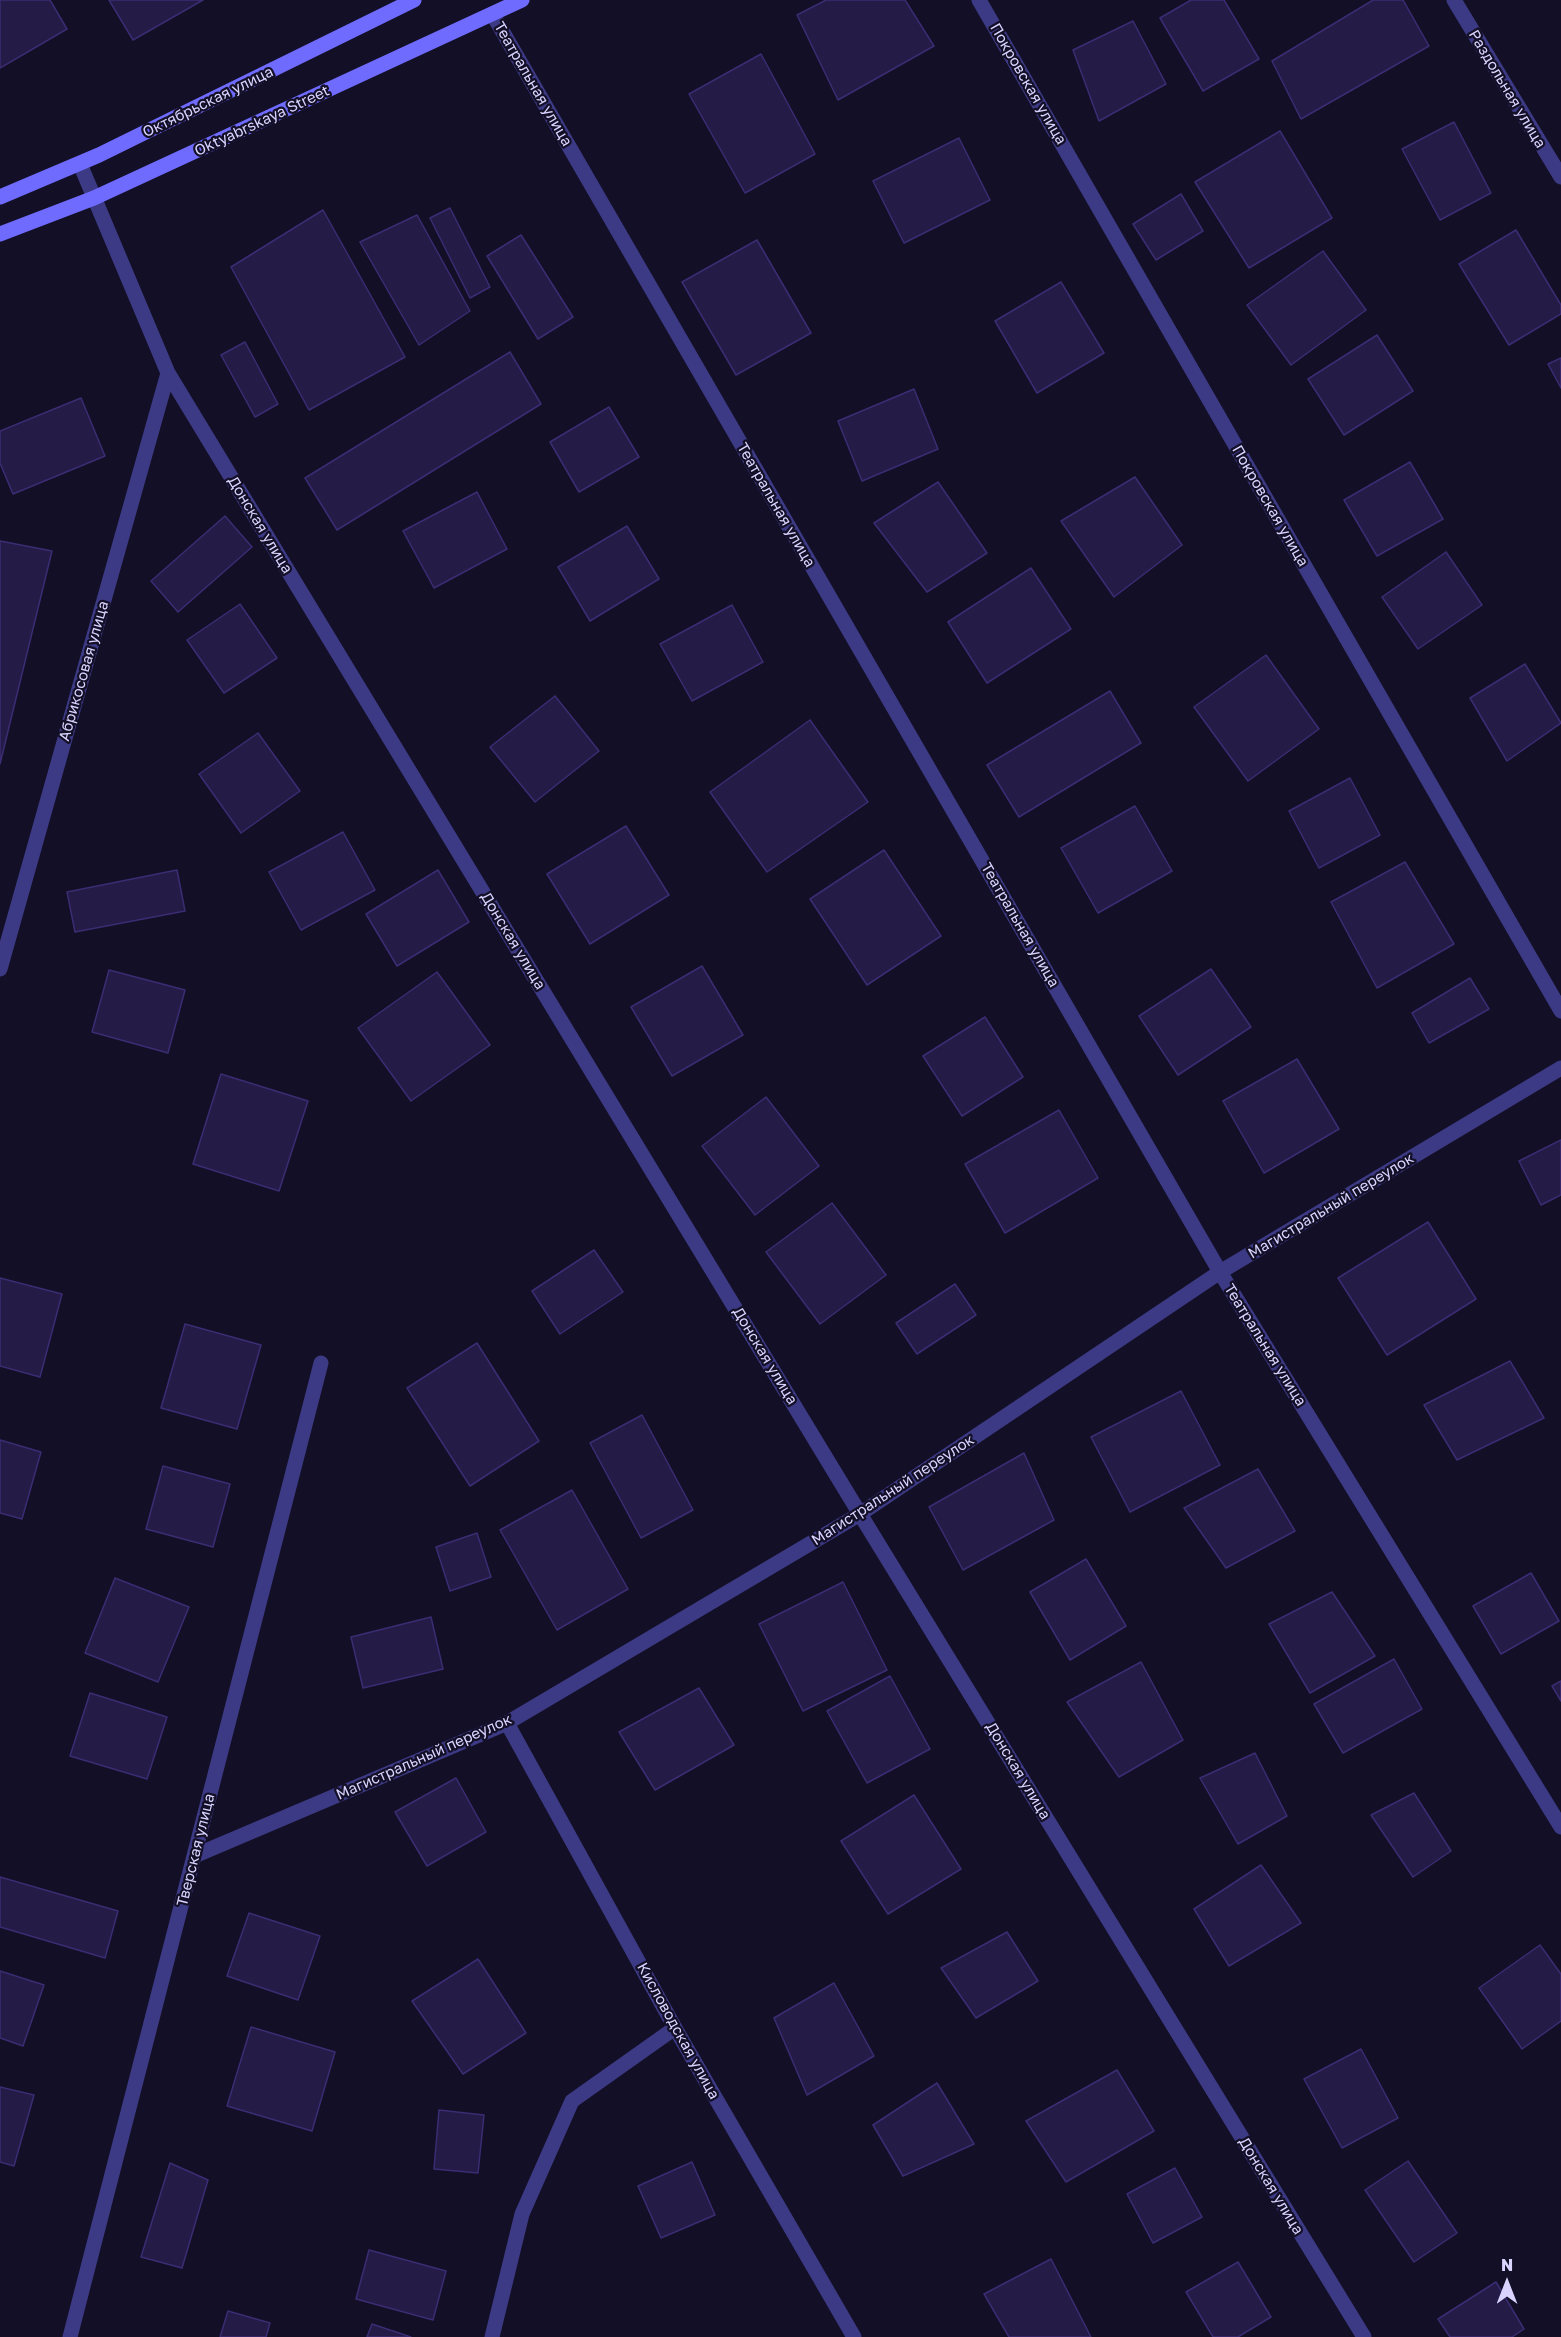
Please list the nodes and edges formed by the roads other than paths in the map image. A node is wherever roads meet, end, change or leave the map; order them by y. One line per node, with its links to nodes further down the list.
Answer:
1 (414, 0): 6 (main road, Октябрьская улица)
2 (522, 0): 5 (main road, Oktyabrskaya Street)
3 (980, 0): 13 (street, Покровская улица)
4 (1454, 0): 7 (street, Раздольная улица)
5 (493, 15): 9 (main road, Oktyabrskaya Street); 15 (street, Театральная улица)
6 (80, 164): 8 (main road, Октябрьская улица); 9 (street, Донская улица)
7 (1561, 177)
8 (0, 197)
9 (94, 198): 10 (main road, Oktyabrskaya Street); 11 (street, Донская улица)
10 (0, 234)
11 (168, 374): 12 (street, Абрикосовая улица); 17 (street, Донская улица)
12 (0, 969)
13 (1561, 1011)
14 (1561, 1068): 15 (street, Магистральный переулок)
15 (1220, 1272): 17 (street, Магистральный переулок); 19 (street, Театральная улица)
16 (321, 1363): 20 (street, Тверская улица)
17 (860, 1514): 18 (street, Магистральный переулок); 25 (street, Донская улица)
18 (507, 1723): 20 (street, Магистральный переулок); 21 (street, Кисловодская улица)
19 (1561, 1827)
20 (194, 1856): 22 (street, Тверская улица)
21 (675, 2028): 23 (street); 24 (street, Кисловодская улица)
22 (70, 2337)
23 (492, 2337)
24 (854, 2337)
25 (1364, 2337)

